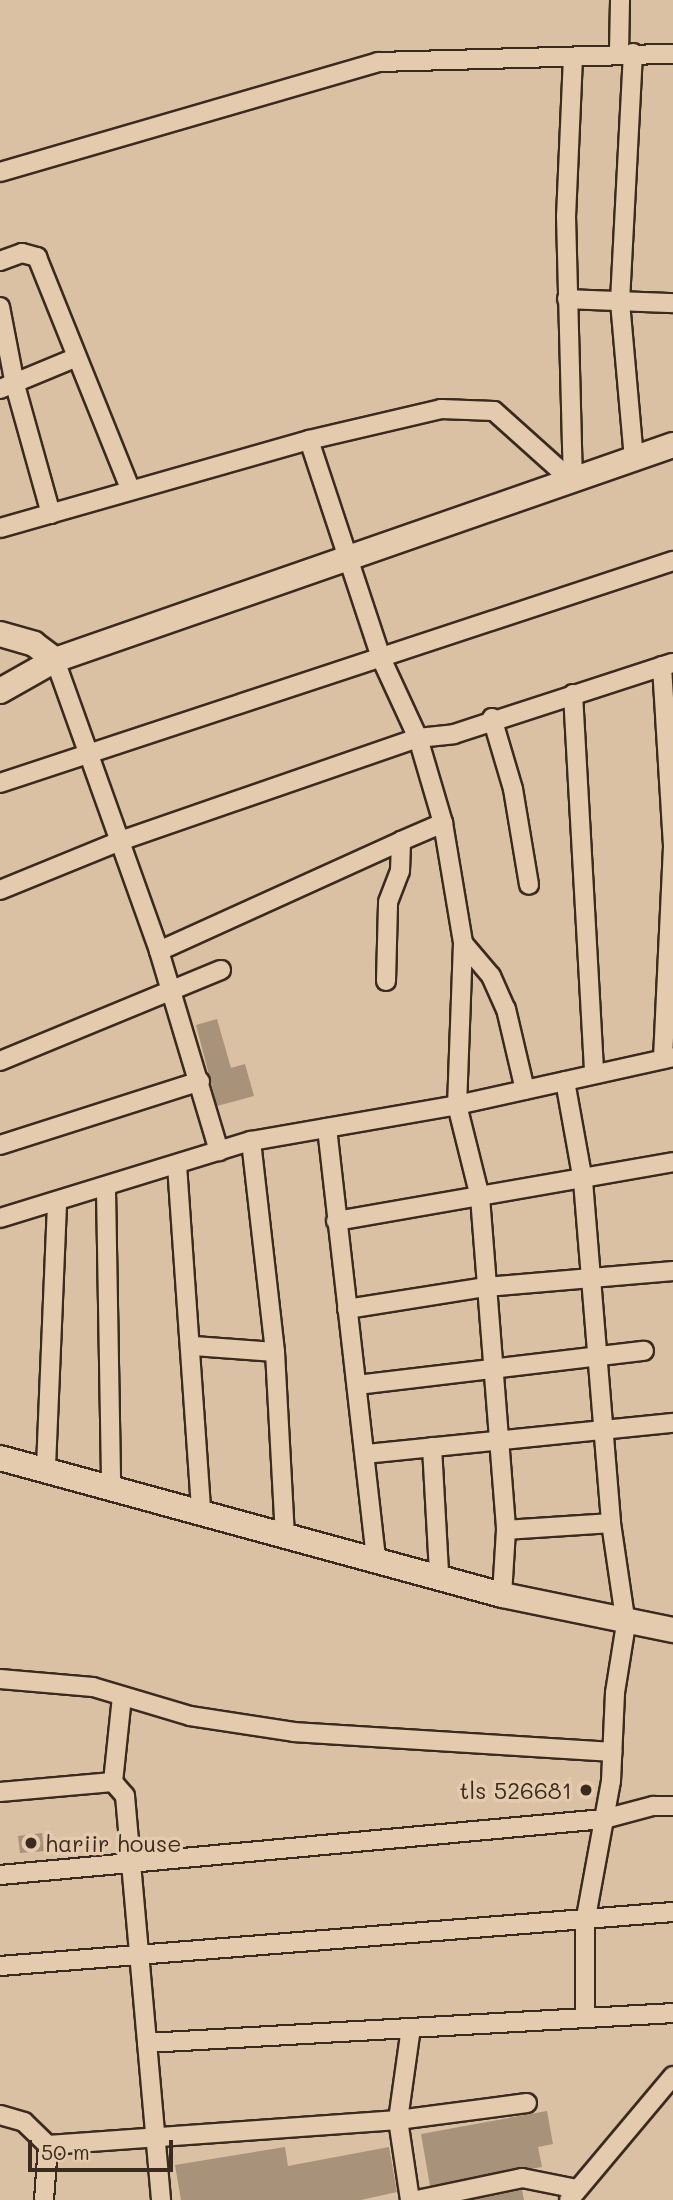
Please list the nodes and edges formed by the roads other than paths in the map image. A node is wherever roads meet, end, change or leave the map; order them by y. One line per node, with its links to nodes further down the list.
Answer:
1 (620, 0): 2 (street)
2 (626, 53): 3 (street); 4 (street); 8 (street)
3 (673, 54)
4 (573, 57): 5 (street); 7 (street)
5 (0, 172)
6 (0, 261): 11 (street)
7 (567, 299): 8 (street); 16 (street)
8 (620, 302): 9 (street); 15 (street)
9 (673, 303)
10 (0, 307): 12 (street)
11 (75, 358): 12 (street); 17 (street)
12 (7, 387): 18 (street)
13 (309, 440): 16 (street); 17 (street); 20 (street)
14 (673, 445): 15 (main road)
15 (634, 460): 16 (main road)
16 (573, 482): 20 (main road)
17 (130, 488): 18 (street)
18 (51, 514): 19 (street)
19 (0, 528)
20 (352, 559): 23 (street); 24 (main road)
21 (673, 561): 23 (street)
22 (0, 634): 24 (main road)
23 (381, 658): 29 (street); 30 (street)
24 (55, 660): 26 (main road); 30 (street)
25 (667, 664): 27 (street); 35 (street)
26 (0, 691)
27 (573, 694): 28 (street); 45 (street)
28 (492, 718): 29 (street); 36 (street)
29 (418, 738): 32 (street); 33 (street)
30 (90, 757): 31 (street); 33 (street)
31 (0, 783)
32 (443, 823): 34 (street); 38 (street)
33 (120, 841): 37 (street); 39 (street)
34 (401, 841): 39 (street); 41 (street)
35 (673, 847): 43 (street)
36 (529, 885)
37 (0, 890)
38 (463, 943): 48 (street); 49 (street)
39 (159, 951): 42 (street)
40 (220, 970): 42 (street)
41 (386, 981)
42 (170, 990): 44 (street); 46 (street)
43 (668, 1058): 45 (street)
44 (0, 1061)
45 (594, 1073): 47 (street)
46 (200, 1081): 52 (street); 53 (street)
47 (565, 1081): 48 (street); 56 (street)
48 (525, 1090): 49 (street)
49 (457, 1105): 50 (street); 58 (street)
50 (327, 1128): 51 (street); 61 (street)
51 (251, 1141): 53 (street); 68 (street)
52 (0, 1145)
53 (219, 1151): 55 (street)
54 (673, 1162): 56 (street)
55 (177, 1165): 57 (street); 66 (street)
56 (583, 1181): 58 (street); 63 (street)
57 (106, 1190): 59 (street); 79 (street)
58 (480, 1197): 61 (street); 64 (street)
59 (57, 1204): 60 (street); 78 (street)
60 (0, 1219)
61 (336, 1221): 65 (street)
62 (673, 1272): 63 (street)
63 (589, 1276): 64 (street); 69 (street)
64 (486, 1287): 65 (street); 70 (street)
65 (346, 1308): 71 (street)
66 (194, 1346): 68 (street); 80 (street)
67 (644, 1350): 69 (street)
68 (275, 1352): 83 (street)
69 (598, 1357): 70 (street); 73 (street)
70 (495, 1369): 71 (street); 74 (street)
71 (357, 1385): 76 (street)
72 (673, 1423): 73 (street)
73 (605, 1434): 74 (street); 81 (street)
74 (501, 1441): 75 (street); 82 (street)
75 (432, 1447): 76 (street); 85 (street)
76 (366, 1454): 84 (street)
77 (0, 1458): 78 (main road)
78 (46, 1467): 79 (main road)
79 (111, 1486): 80 (main road)
80 (201, 1511): 83 (main road)
81 (611, 1523): 82 (street); 87 (street)
82 (506, 1530): 86 (street)
83 (285, 1537): 84 (main road)
84 (376, 1560): 85 (main road)
85 (439, 1574): 86 (main road)
86 (502, 1595): 87 (main road)
87 (626, 1624): 88 (main road); 91 (street)
88 (673, 1630)
89 (0, 1679): 90 (street)
90 (122, 1697): 91 (street); 92 (street)
91 (612, 1752): 95 (street)
92 (113, 1782): 93 (street); 96 (street)
93 (0, 1792)
94 (673, 1806): 95 (street)
95 (604, 1819): 96 (street); 99 (street)
96 (133, 1862): 97 (street); 100 (street)
97 (0, 1875)
98 (673, 1912): 99 (street)
99 (585, 1922): 100 (street); 103 (street)
100 (142, 1957): 101 (street); 105 (street)
101 (0, 1966)
102 (673, 2013): 103 (street)
103 (585, 2018): 104 (street)
104 (411, 2028): 105 (street); 109 (street)
105 (148, 2043): 110 (street)
106 (673, 2076): 112 (street)
107 (527, 2103): 109 (street)
108 (0, 2115): 111 (street)
109 (398, 2120): 110 (street); 115 (street)
110 (154, 2136): 111 (street); 114 (street)
111 (48, 2145): 113 (street)
112 (573, 2194): 116 (street)
113 (44, 2200)
114 (161, 2200)
115 (410, 2200)
116 (417, 2200)

